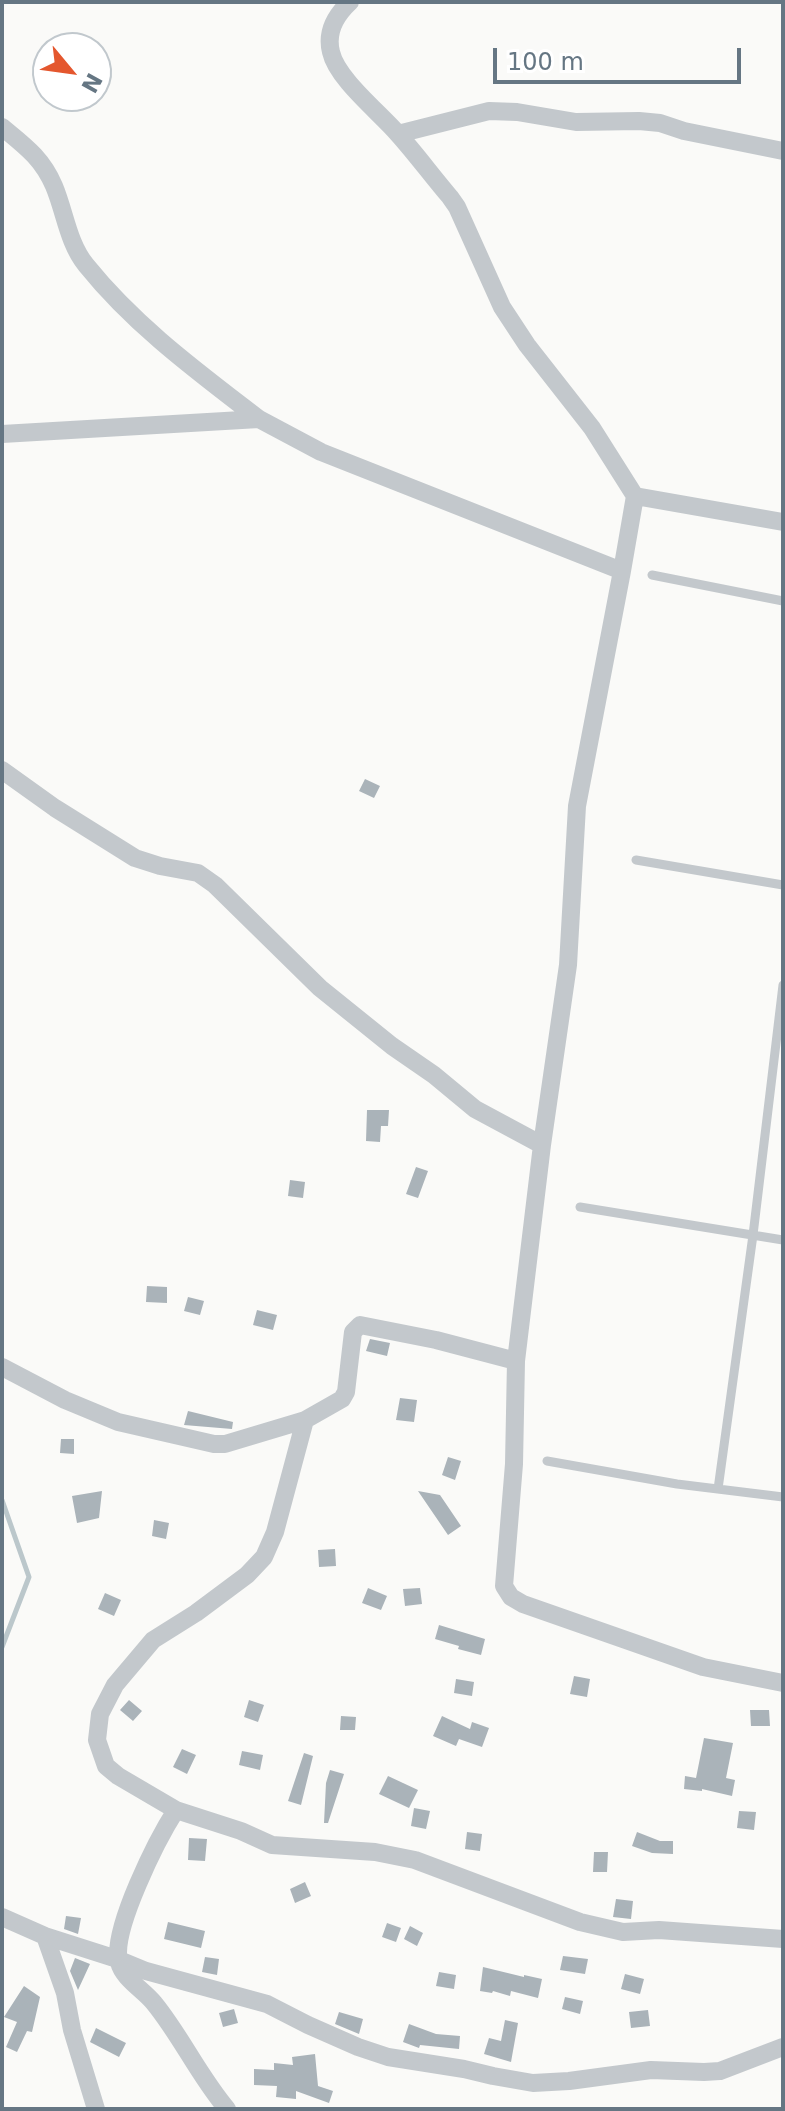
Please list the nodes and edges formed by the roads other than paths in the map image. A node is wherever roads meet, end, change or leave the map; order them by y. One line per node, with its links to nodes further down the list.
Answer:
1 (350, 2): 3 (street)
2 (2, 127): 5 (street)
3 (398, 134): 4 (street); 7 (street)
4 (783, 151)
5 (259, 419): 6 (street); 9 (street)
6 (2, 434)
7 (635, 496): 8 (street); 9 (street)
8 (783, 522)
9 (622, 571): 16 (street)
10 (652, 575): 11 (lane)
11 (783, 601)
12 (2, 770): 16 (street)
13 (636, 860): 14 (lane)
14 (783, 885)
15 (783, 985): 18 (lane)
16 (542, 1145): 20 (street)
17 (580, 1207): 18 (lane)
18 (753, 1235): 19 (lane); 24 (lane)
19 (783, 1240)
20 (516, 1361): 22 (street); 26 (street)
21 (2, 1367): 22 (street)
22 (305, 1420): 27 (street)
23 (547, 1461): 24 (lane)
24 (718, 1489): 25 (lane)
25 (783, 1497)
26 (783, 1683)
27 (176, 1810): 30 (street); 31 (street)
28 (2, 1917): 29 (street)
29 (45, 1936): 31 (street); 33 (street)
30 (783, 1939)
31 (117, 1959): 32 (street); 34 (street)
32 (783, 2047)
33 (96, 2109)
34 (227, 2109)

